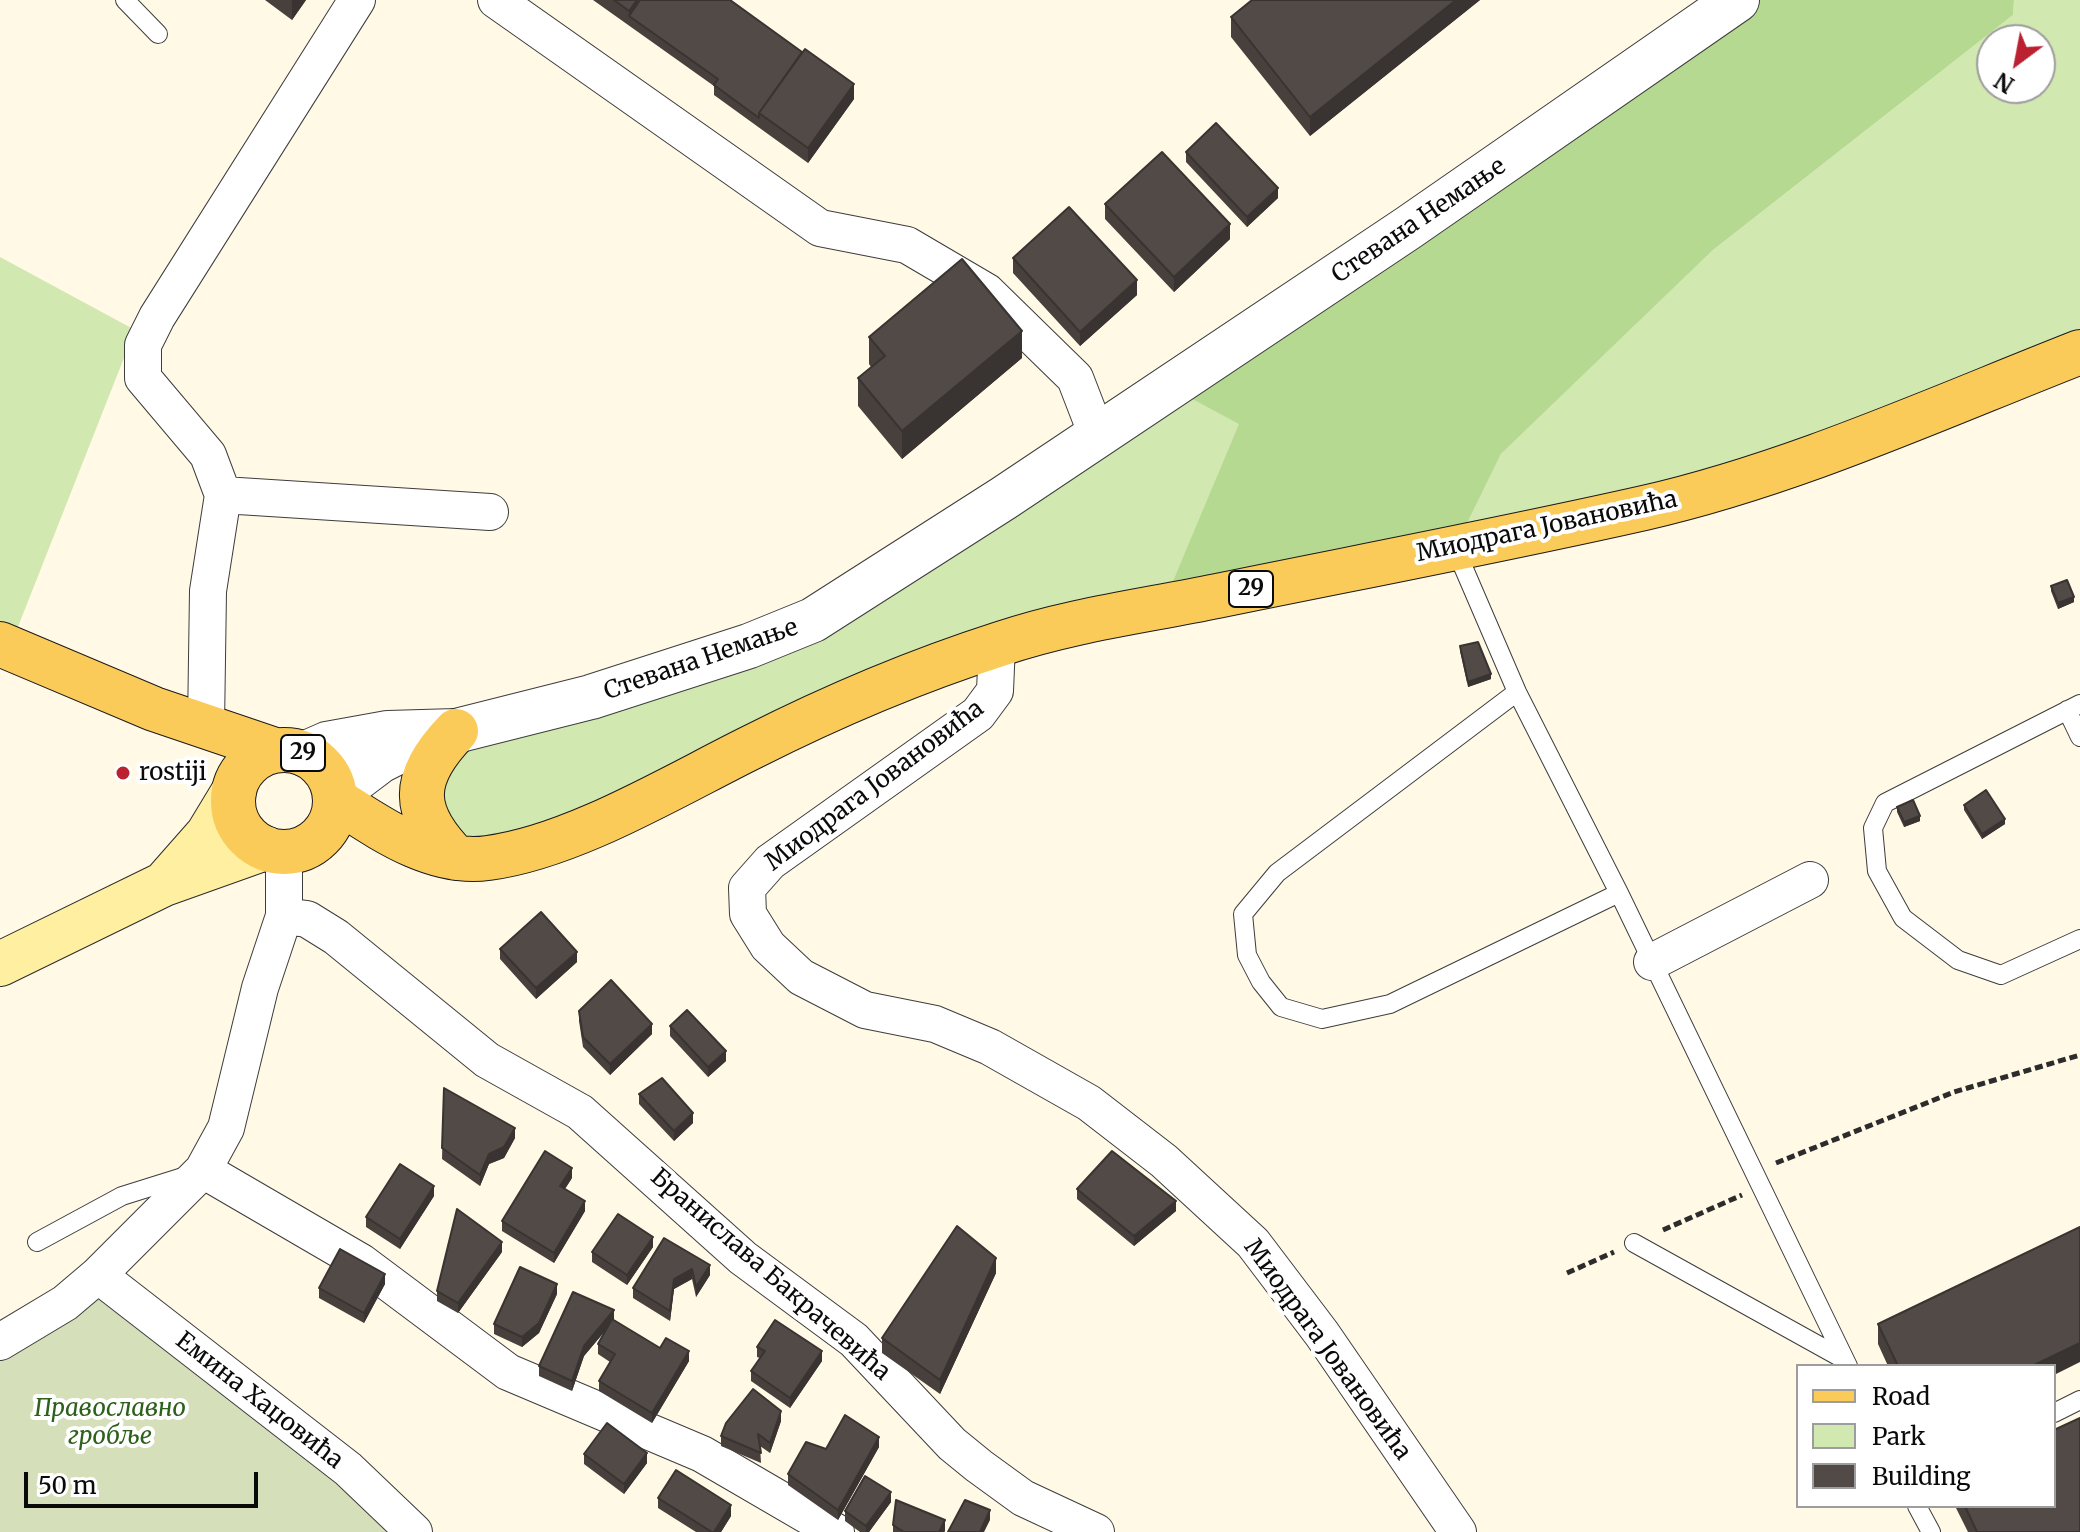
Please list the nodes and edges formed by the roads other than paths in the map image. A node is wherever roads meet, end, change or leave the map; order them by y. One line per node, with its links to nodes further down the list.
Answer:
1 (125, 0): 5 (lane)
2 (357, 0): 8 (street)
3 (496, 0): 7 (street)
4 (1728, 2): 7 (street, Стевана Немање)
5 (158, 34)
6 (2080, 352): 10 (main road, Миодрага Јовановића / 29)
7 (1097, 435): 17 (street, Стевана Немање)
8 (223, 495): 9 (street); 16 (street)
9 (490, 512)
10 (1455, 548): 12 (main road, Миодрага Јовановића / 29); 13 (lane)
11 (0, 644): 15 (main road, 29)
12 (997, 644): 23 (main road, Миодрага Јовановића / 29); 43 (street, Миодрага Јовановића)
13 (1517, 692): 26 (lane); 26 (lane)
14 (2074, 707): 18 (lane); 28 (lane)
15 (154, 709): 16 (main road, 29); 20 (main road)
16 (206, 726): 19 (main road, 29)
17 (448, 731): 19 (street, Стевана Немање); 21 (street); 23 (main road)
18 (2080, 737)
19 (290, 752): 20 (main road, 29); 21 (main road, 29)
20 (235, 786): 22 (main road); 25 (main road)
21 (336, 797): 22 (main road, 29); 23 (main road, 29)
22 (288, 848): 23 (main road, Миодрага Јовановића); 25 (main road); 27 (street)
23 (447, 856)
24 (1810, 880): 29 (street)
25 (164, 884): 30 (main road)
26 (1619, 893): 29 (lane)
27 (284, 916): 31 (street); 42 (street, Бранислава Бакрачевића)
28 (2080, 939)
29 (1652, 962): 36 (lane)
30 (0, 964)
31 (203, 1170): 32 (lane); 34 (street); 41 (street)
32 (37, 1242)
33 (1634, 1243): 36 (lane)
34 (98, 1275): 35 (street); 40 (street, Емина Хаџовића)
35 (0, 1342)
36 (1847, 1363)
37 (2080, 1400): 38 (lane)
38 (2056, 1412)
39 (1918, 1508): 44 (lane)
40 (414, 1532)
41 (836, 1532)
42 (1096, 1532)
43 (1458, 1532)
44 (1931, 1532)

